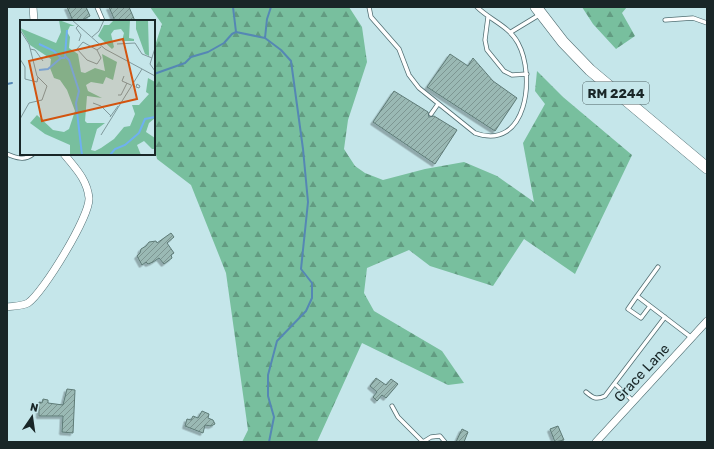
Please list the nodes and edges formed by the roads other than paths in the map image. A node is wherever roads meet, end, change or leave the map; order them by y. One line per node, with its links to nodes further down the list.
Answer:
1 (33, 7): 7 (street)
2 (97, 7): 8 (lane)
3 (369, 7): 13 (lane)
4 (477, 7): 6 (lane)
5 (538, 11): 11 (lane); 18 (main road, RM 2244)
6 (488, 17): 11 (lane); 12 (lane)
7 (34, 20)
8 (103, 20)
9 (665, 20): 10 (lane)
10 (707, 23)
11 (511, 32): 12 (lane)
12 (527, 74): 13 (lane)
13 (438, 104): 14 (lane)
14 (431, 114)
15 (7, 154): 16 (lane)
16 (32, 155)
17 (65, 155): 22 (street)
18 (707, 168)
19 (658, 267): 20 (lane)
20 (637, 296): 21 (lane); 21 (lane)
21 (650, 306): 23 (lane)
22 (7, 307)
23 (665, 317): 25 (lane); 26 (lane)
24 (707, 321): 25 (street, Grace Lane)
25 (692, 338): 28 (street, Grace Lane)
26 (616, 385): 27 (lane); 28 (lane)
27 (586, 392)
28 (633, 401): 31 (street, Grace Lane)
29 (392, 406): 30 (lane)
30 (445, 442)
31 (596, 442)

